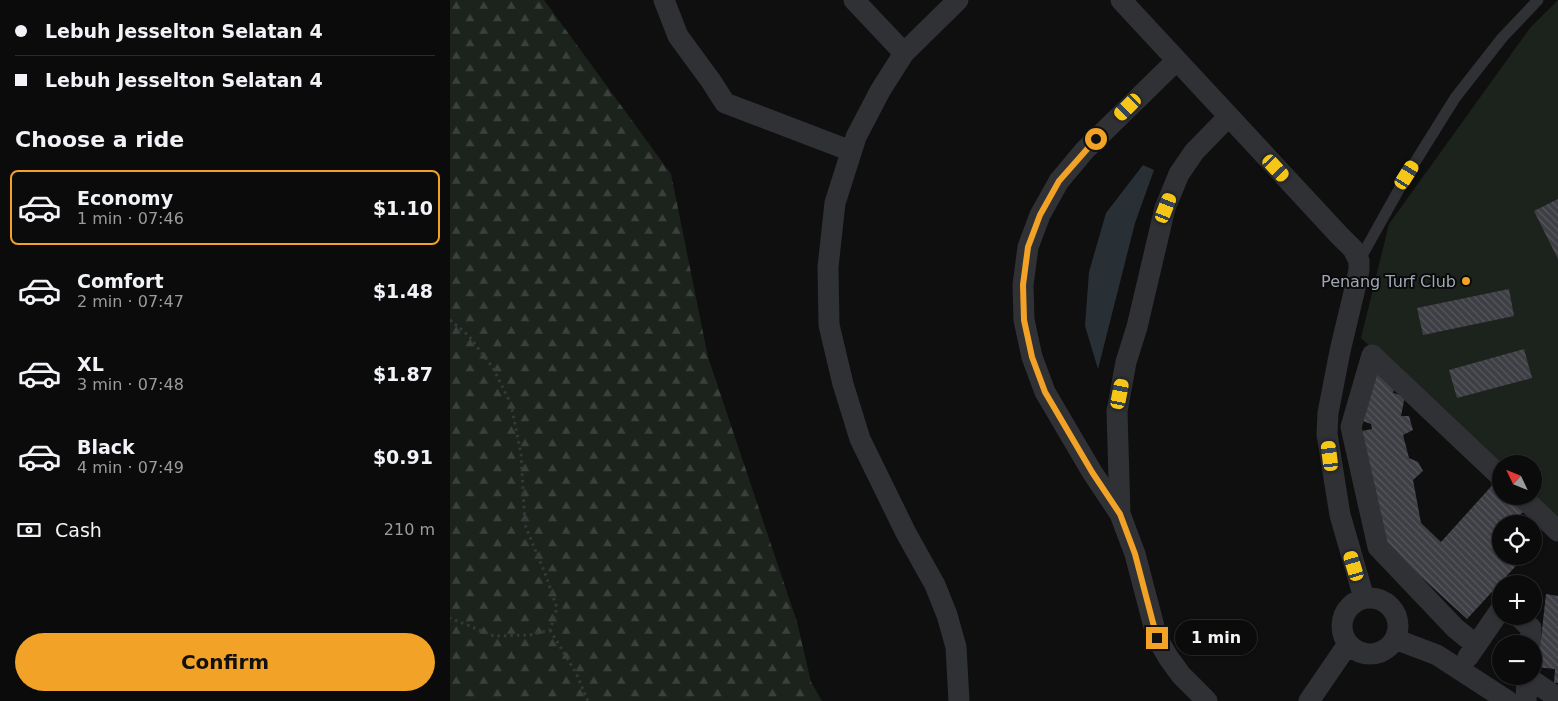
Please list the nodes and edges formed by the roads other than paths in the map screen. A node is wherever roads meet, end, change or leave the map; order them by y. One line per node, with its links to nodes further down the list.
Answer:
1 (664, 0): 9 (street)
2 (854, 0): 6 (street)
3 (958, 0): 6 (street)
4 (1121, 0): 7 (street)
5 (1538, 0): 10 (lane)
6 (904, 53): 9 (street)
7 (1176, 61): 8 (street); 13 (street)
8 (1228, 117): 10 (street); 13 (street)
9 (852, 150): 24 (street)
10 (1359, 261): 15 (street)
11 (1492, 469): 19 (street)
12 (1531, 505): 14 (street)
13 (1120, 514): 25 (street)
14 (1558, 531)
15 (1364, 598): 17 (street); 18 (street)
16 (1492, 622): 19 (street)
17 (1395, 639): 18 (street); 20 (street)
18 (1348, 644): 26 (street)
19 (1476, 645): 20 (street)
20 (1459, 669): 27 (street)
21 (1527, 685): 28 (street)
22 (1539, 685): 23 (street)
23 (1558, 698)
24 (959, 701)
25 (1206, 701)
26 (1309, 701)
27 (1508, 701)
28 (1526, 701)

